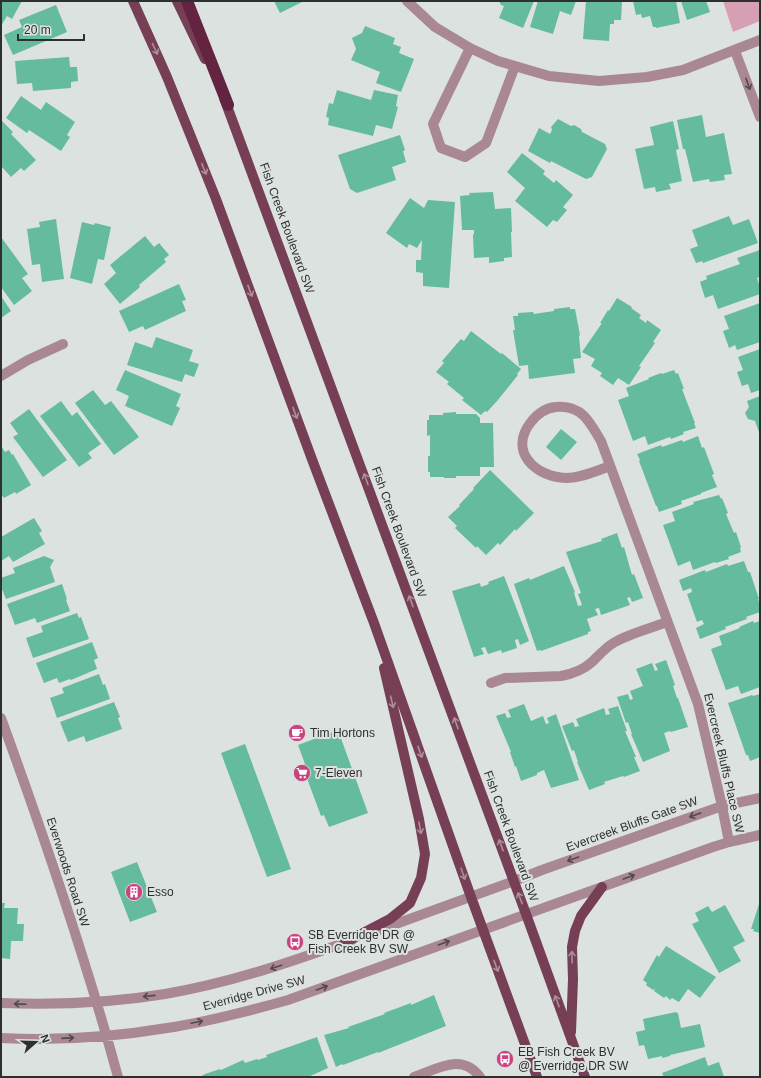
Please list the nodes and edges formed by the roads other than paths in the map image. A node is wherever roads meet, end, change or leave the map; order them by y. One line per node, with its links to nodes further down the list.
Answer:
1 (132, 1): 15 (main road, one-way to 15)
2 (177, 1): 9 (main road, Fish Creek Boulevard SW)
3 (187, 1): 9 (highway)
4 (406, 1): 6 (street)
5 (760, 40): 7 (street)
6 (470, 48): 8 (street); 8 (street)
7 (736, 51): 8 (street); 10 (street, one-way to 10)
8 (515, 66)
9 (228, 105): 22 (main road, Fish Creek Boulevard SW, one-way to 9)
10 (760, 118)
11 (63, 344): 12 (street)
12 (1, 376)
13 (610, 466): 13 (street, Evercreek Bluffs Place SW); 14 (street, Evercreek Bluffs Place SW)
14 (667, 622): 16 (street); 19 (street, Evercreek Bluffs Place SW)
15 (374, 623): 24 (main road, one-way to 24); 27 (main road, one-way to 27)
16 (491, 682)
17 (1, 718): 28 (street, Everwoods Road SW)
18 (760, 798): 19 (street, Evercreek Bluffs Gate SW)
19 (722, 806): 21 (street, Evercreek Bluffs Place SW); 22 (street, Evercreek Bluffs Gate SW, one-way to 22)
20 (760, 835): 21 (street)
21 (729, 842): 23 (street, one-way to 21)
22 (514, 882): 24 (street, Everridge Drive SW); 25 (main road, Fish Creek Boulevard SW, one-way to 22)
23 (602, 887): 25 (street); 32 (main road, one-way to 23)
24 (471, 897): 26 (main road); 27 (street, Everridge Drive SW)
25 (526, 914): 26 (street, Everridge Drive SW); 32 (main road, Fish Creek Boulevard SW, one-way to 25)
26 (483, 930): 30 (street, Everridge Drive SW, one-way to 26); 36 (main road, one-way to 36)
27 (344, 943): 28 (street, Everridge Drive SW, one-way to 28)
28 (97, 1002): 29 (street, Everridge Drive SW, one-way to 29); 30 (street, Everwoods Road SW)
29 (1, 1003)
30 (107, 1036): 31 (street, Everridge Drive SW, one-way to 30); 33 (street, Everwoods Road SW)
31 (1, 1038)
32 (571, 1038): 37 (main road, Fish Creek Boulevard SW)
33 (118, 1077)
34 (414, 1077): 35 (street)
35 (480, 1077)
36 (537, 1077)
37 (584, 1077)

